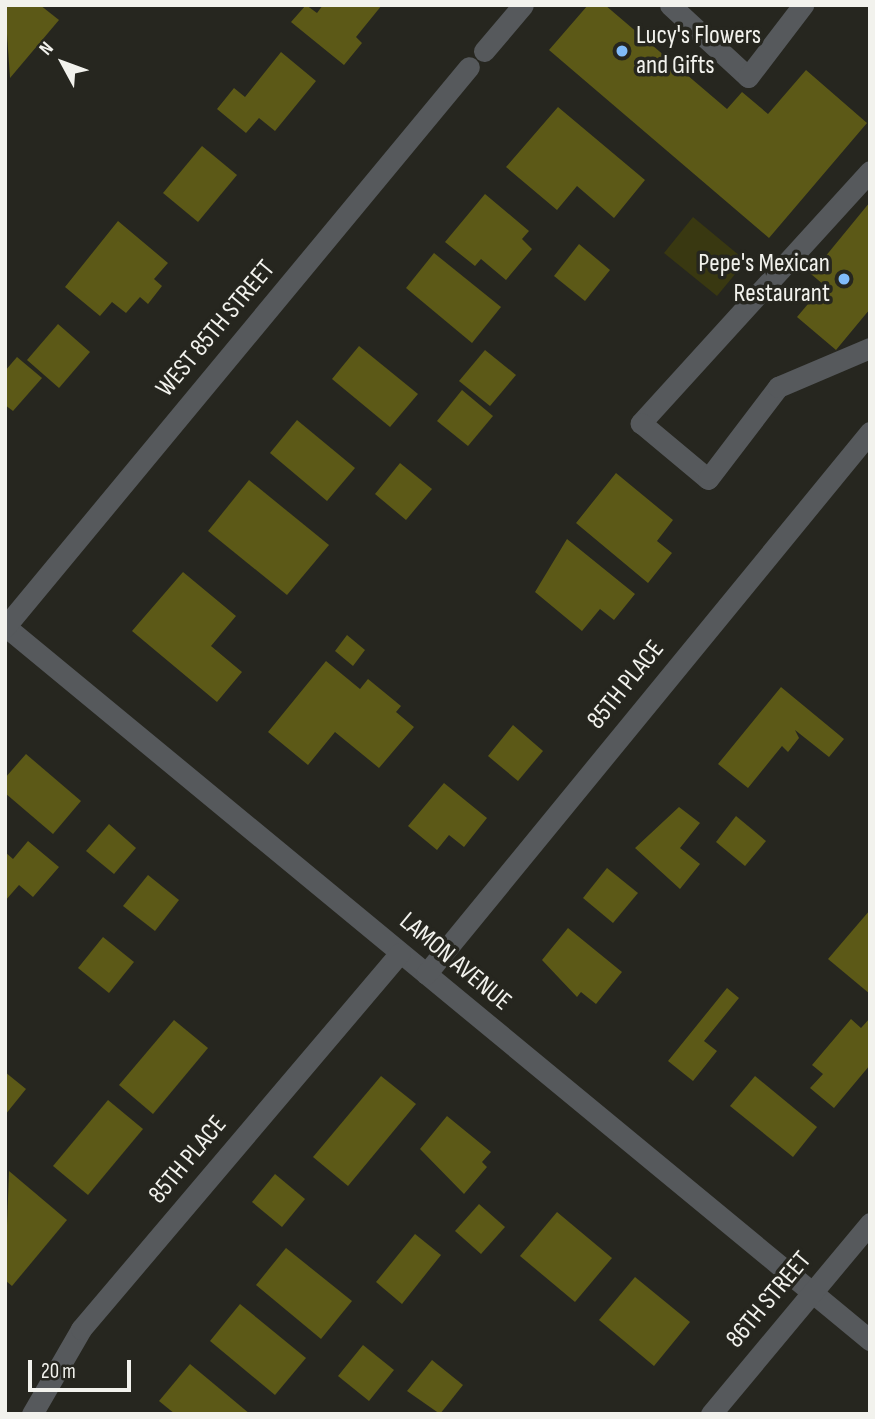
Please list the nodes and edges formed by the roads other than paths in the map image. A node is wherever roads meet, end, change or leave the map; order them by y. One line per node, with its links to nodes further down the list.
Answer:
1 (670, 5): 2 (street)
2 (803, 5)
3 (514, 8): 4 (street)
4 (484, 51)
5 (470, 67): 9 (street, WEST 85TH STREET)
6 (870, 171): 7 (street)
7 (870, 348)
8 (870, 432): 11 (street, 85TH PLACE)
9 (5, 627): 10 (street, LAMON AVENUE)
10 (400, 953): 11 (street, LAMON AVENUE); 15 (street, 85TH PLACE)
11 (426, 974): 13 (street, LAMON AVENUE)
12 (870, 1223): 13 (street, 86TH STREET)
13 (812, 1293): 14 (street, LAMON AVENUE); 16 (street, 86TH STREET)
14 (870, 1340)
15 (32, 1414)
16 (711, 1414)

